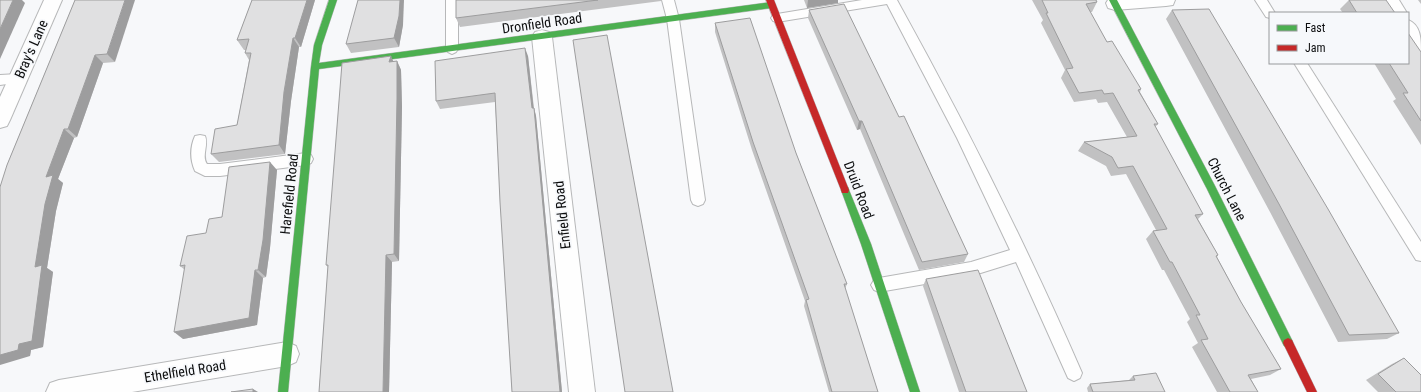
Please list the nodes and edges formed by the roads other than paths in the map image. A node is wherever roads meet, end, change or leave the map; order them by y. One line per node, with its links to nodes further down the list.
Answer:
1 (53, 0): 22 (street, Bray's Lane)
2 (333, 0): 21 (street, Harefield Road)
3 (452, 0): 19 (lane)
4 (668, 0): 15 (lane)
5 (887, 0): 14 (lane)
6 (891, 0): 27 (lane)
7 (1166, 0): 10 (street)
8 (1261, 0): 12 (lane)
9 (1389, 0): 13 (street)
10 (1114, 1): 36 (street, Church Lane)
11 (771, 3): 14 (street, Druid Road); 15 (street, Dronfield Road)
12 (1269, 12)
13 (1397, 12)
14 (777, 18): 29 (street, Druid Road)
15 (672, 19): 17 (street, Dronfield Road); 26 (lane)
16 (1409, 28): 18 (street)
17 (542, 37): 19 (street, Dronfield Road); 34 (street, Enfield Road)
18 (1421, 46)
19 (452, 49): 21 (street, Dronfield Road)
20 (1301, 64): 28 (lane)
21 (315, 67): 25 (street, Harefield Road)
22 (9, 80): 23 (street, Bray's Lane)
23 (0, 120)
24 (200, 140): 25 (lane)
25 (306, 159): 30 (street, Harefield Road)
26 (698, 200)
27 (1020, 254): 29 (lane); 31 (lane)
28 (1421, 255)
29 (879, 285): 35 (street, Druid Road)
30 (287, 354): 32 (street, Ethelfield Road); 33 (street, Harefield Road)
31 (1074, 373)
32 (59, 392)
33 (283, 392)
34 (582, 392)
35 (915, 392)
36 (1312, 392)

